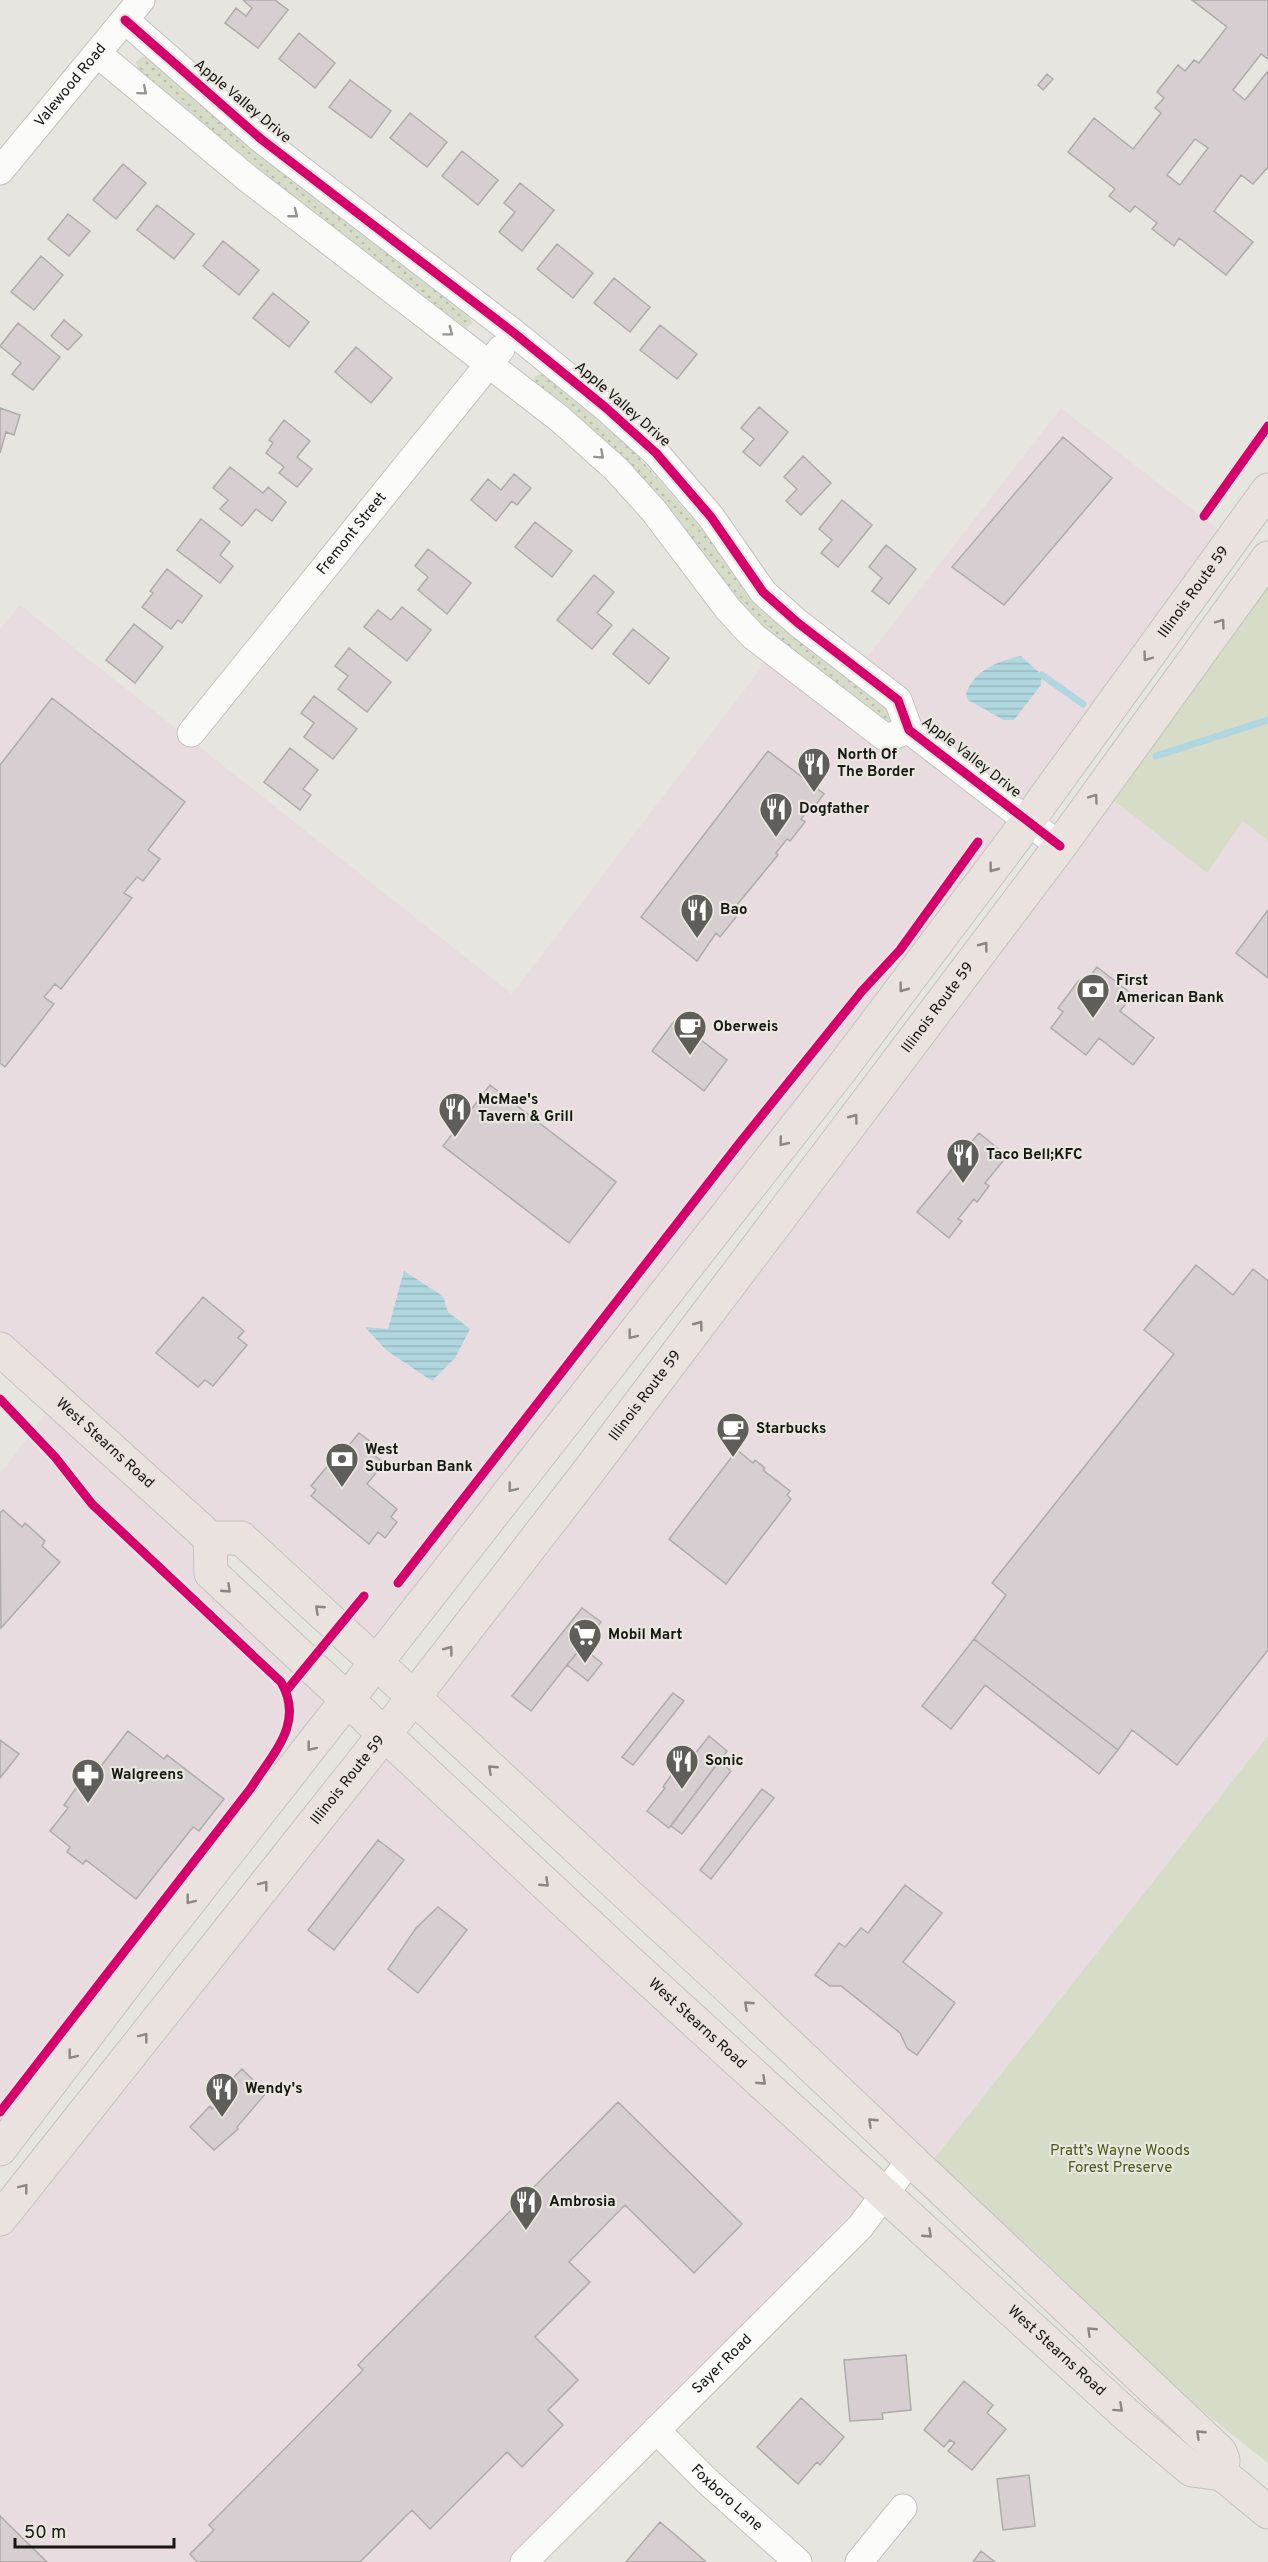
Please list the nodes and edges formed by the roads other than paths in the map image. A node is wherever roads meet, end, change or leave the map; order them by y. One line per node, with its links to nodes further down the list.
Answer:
1 (133, 10): 2 (street, Valewood Road); 4 (street, Apple Valley Drive)
2 (98, 54): 3 (street, Valewood Road); 5 (street, Apple Valley Drive, one-way to 5)
3 (0, 171)
4 (514, 333): 5 (street, Fremont Street); 8 (street, Apple Valley Drive)
5 (489, 363): 8 (street, Apple Valley Drive, one-way to 8); 9 (street, Fremont Street)
6 (1268, 490): 10 (main road, Illinois Route 59, one-way to 10)
7 (1268, 558): 11 (main road, Illinois Route 59, one-way to 7)
8 (909, 730): 10 (street, Apple Valley Drive)
9 (191, 733)
10 (1028, 821): 11 (street, Apple Valley Drive); 14 (main road, Illinois Route 59, one-way to 14)
11 (1060, 846): 15 (main road, Illinois Route 59, one-way to 11)
12 (0, 1349): 13 (main road, West Stearns Road)
13 (210, 1538): 14 (main road, one-way to 13); 16 (main road, West Stearns Road, one-way to 16)
14 (377, 1662): 15 (main road); 16 (main road, Illinois Route 59)
15 (414, 1696): 17 (main road, Illinois Route 59); 19 (main road, one-way to 15)
16 (347, 1701): 17 (main road, West Stearns Road); 18 (main road, Illinois Route 59, one-way to 18)
17 (384, 1735): 20 (main road, West Stearns Road, one-way to 20); 21 (main road, Illinois Route 59, one-way to 17)
18 (0, 2149)
19 (911, 2158): 20 (street, Sayer Road); 23 (main road, one-way to 19)
20 (885, 2194): 22 (street, Sayer Road); 23 (main road, West Stearns Road, one-way to 23)
21 (0, 2219)
22 (656, 2430): 26 (street, Sayer Road); 27 (street, Foxboro Lane)
23 (1222, 2474): 25 (main road)
24 (903, 2508): 28 (street)
25 (1268, 2512)
26 (524, 2562)
27 (798, 2562)
28 (859, 2562)

